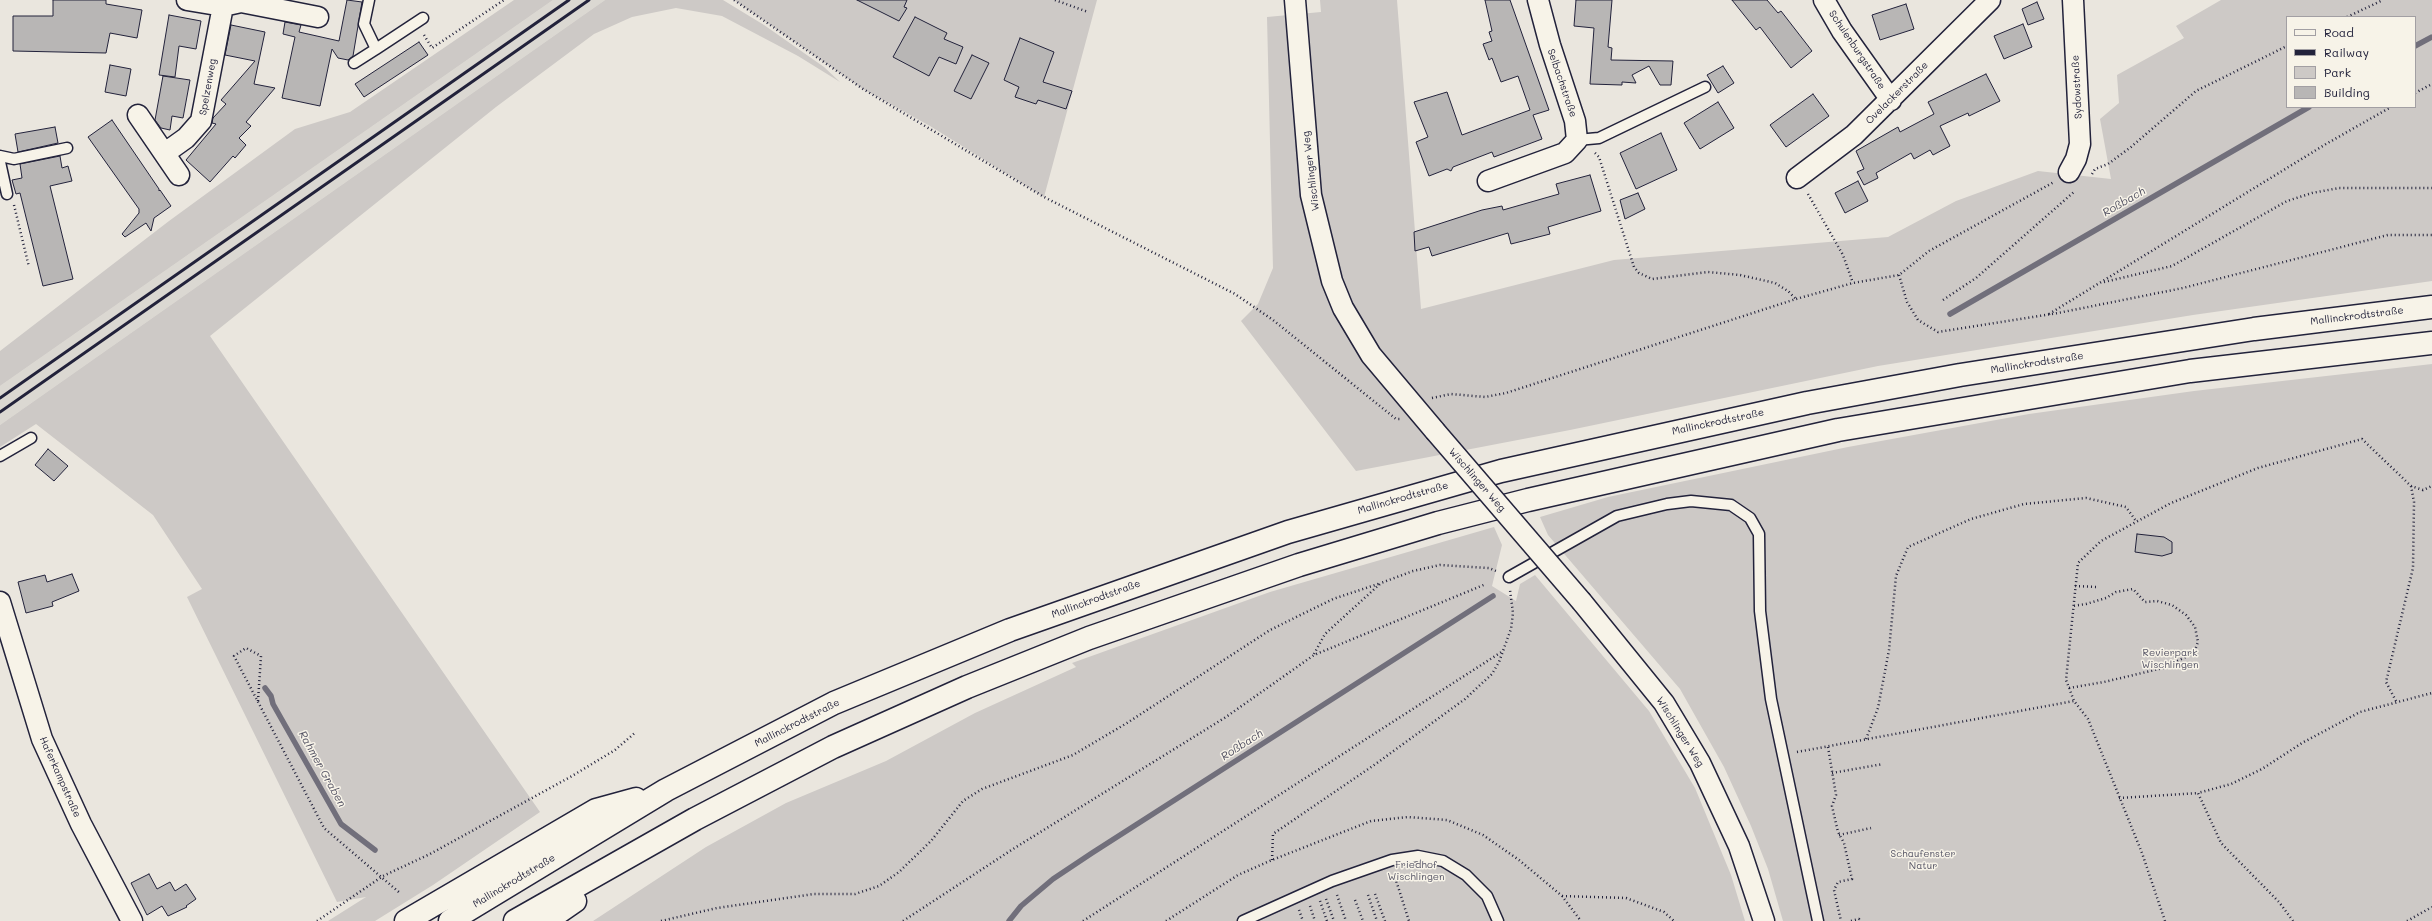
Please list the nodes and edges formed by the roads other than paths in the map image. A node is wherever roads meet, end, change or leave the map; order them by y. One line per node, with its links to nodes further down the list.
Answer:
1 (187, 0): 8 (street)
2 (369, 0): 11 (lane)
3 (1295, 0): 41 (street, Wischlinger Weg, bridge)
4 (1538, 0): 16 (street, Selbachstraße)
5 (1824, 0): 14 (street, Schulenburgstraße)
6 (1990, 0): 14 (street, Ovelackerstraße)
7 (2073, 0): 21 (street, Sydowstraße)
8 (222, 6): 9 (street); 18 (street, Spelzenweg)
9 (318, 17)
10 (423, 18): 11 (lane)
11 (376, 49): 12 (lane)
12 (354, 63)
13 (1705, 87): 16 (lane)
14 (1891, 100): 23 (street, Ovelackerstraße)
15 (138, 115): 18 (street)
16 (1577, 140): 24 (street)
17 (67, 148): 19 (lane)
18 (165, 153): 22 (street)
19 (0, 156)
20 (0, 162): 25 (lane)
21 (2069, 172)
22 (179, 175)
23 (1797, 178)
24 (1488, 181)
25 (7, 194)
26 (2432, 307): 32 (highway, Mallinckrodtstraße)
27 (2432, 343): 33 (highway)
28 (31, 438): 29 (lane)
29 (0, 456)
30 (1509, 577): 42 (lane)
31 (0, 602): 34 (street, Haferkampstraße)
32 (666, 790): 35 (highway); 36 (highway, Mallinckrodtstraße)
33 (695, 819): 37 (highway); 38 (highway)
34 (132, 921)
35 (406, 921)
36 (450, 921)
37 (515, 921)
38 (546, 921)
39 (1243, 921): 40 (lane)
40 (1498, 921)
41 (1764, 921)
42 (1818, 921)

